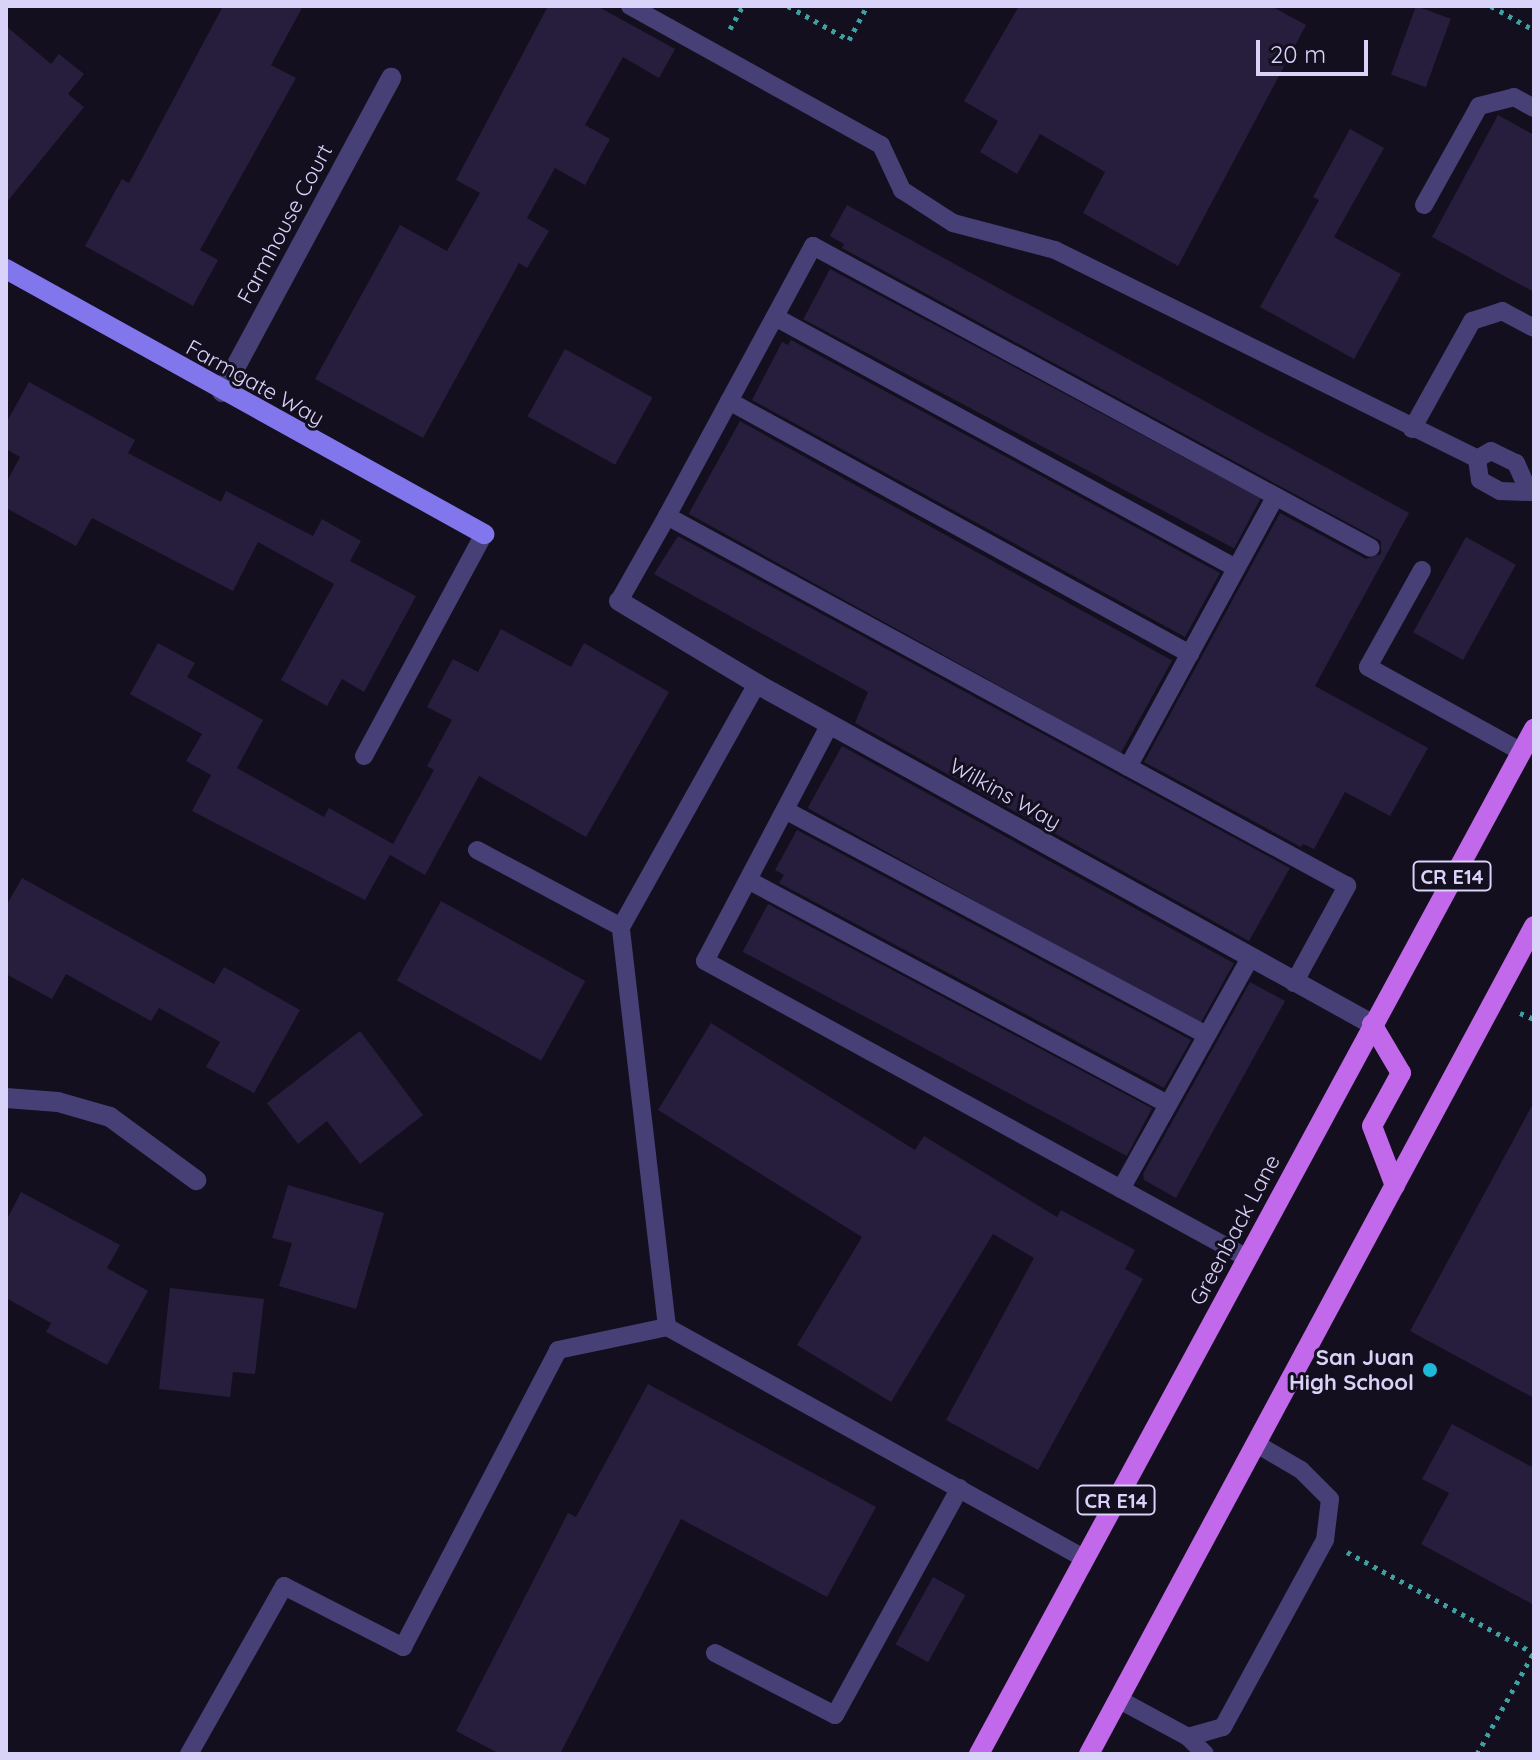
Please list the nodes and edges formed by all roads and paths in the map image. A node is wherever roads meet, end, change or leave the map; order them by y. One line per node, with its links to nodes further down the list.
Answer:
1 (630, 6): 16 (lane)
2 (743, 6): 6 (path)
3 (788, 6): 4 (path)
4 (867, 6)
5 (1491, 6): 7 (path)
6 (720, 23)
7 (1534, 30)
8 (391, 78): 14 (street, Farmhouse Court)
9 (1534, 108): 10 (lane)
10 (1424, 205)
11 (6, 269): 14 (street, Farmgate Way)
12 (775, 317): 15 (lane); 19 (lane); 23 (lane)
13 (1534, 328): 16 (lane)
14 (222, 392): 21 (street, Farmgate Way)
15 (729, 401): 20 (lane); 26 (lane)
16 (1412, 429): 17 (lane)
17 (1477, 459): 18 (lane); 18 (lane)
18 (1530, 490)
19 (1275, 497): 22 (lane); 23 (lane)
20 (667, 516): 25 (lane); 32 (lane)
21 (484, 534): 31 (lane)
22 (1371, 548)
23 (1236, 568): 26 (lane)
24 (1422, 570): 30 (lane)
25 (619, 601): 27 (street, Wilkins Way)
26 (1190, 654): 32 (lane)
27 (757, 684): 28 (street, Wilkins Way); 37 (lane)
28 (830, 724): 33 (lane); 38 (street, Wilkins Way)
29 (1534, 729): 30 (main road, Greenback Lane / CR E14)
30 (1522, 752): 42 (main road, Greenback Lane / CR E14)
31 (364, 756)
32 (1128, 767): 39 (lane)
33 (785, 810): 35 (lane); 43 (lane)
34 (477, 850): 37 (lane)
35 (748, 880): 45 (lane); 48 (lane)
36 (1534, 926): 47 (main road)
37 (621, 927): 50 (lane)
38 (1250, 958): 39 (street, Wilkins Way); 43 (lane)
39 (1294, 983): 42 (street, Wilkins Way)
40 (1519, 1013): 41 (path)
41 (1534, 1019)
42 (1372, 1024): 47 (main road); 49 (main road, Greenback Lane / CR E14)
43 (1207, 1035): 45 (lane)
44 (6, 1098): 46 (street)
45 (1168, 1104): 48 (lane)
46 (196, 1180)
47 (1395, 1186): 51 (main road)
48 (1121, 1189): 49 (lane)
49 (1247, 1258): 54 (main road, Greenback Lane / CR E14)
50 (667, 1327): 52 (lane); 59 (lane)
51 (1255, 1443): 53 (lane); 57 (main road)
52 (960, 1488): 54 (lane); 56 (lane)
53 (1325, 1540): 55 (path); 58 (lane)
54 (1084, 1558): 60 (main road, Greenback Lane / CR E14)
55 (1534, 1652): 63 (path)
56 (715, 1653)
57 (1118, 1699): 58 (lane); 61 (main road)
58 (1188, 1737): 62 (lane)
59 (189, 1754)
60 (979, 1754)
61 (1089, 1754)
62 (1205, 1754)
63 (1477, 1754)

